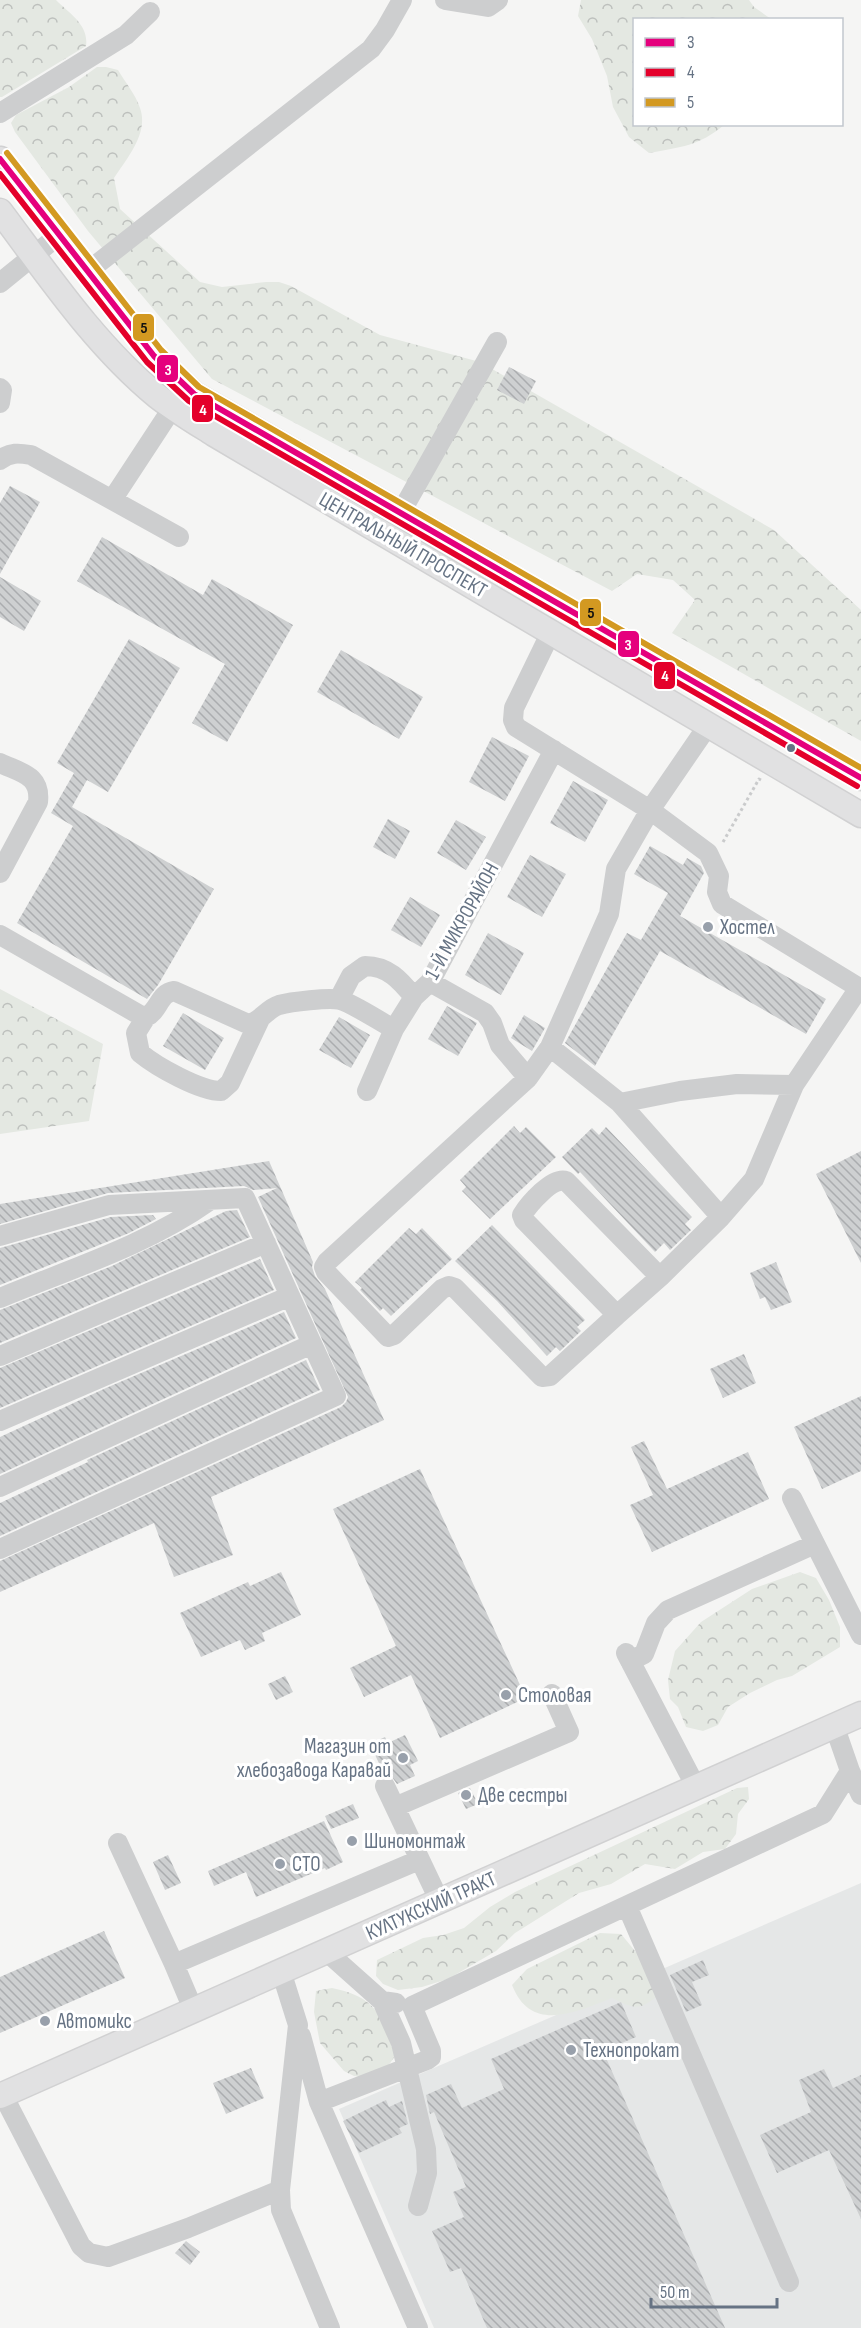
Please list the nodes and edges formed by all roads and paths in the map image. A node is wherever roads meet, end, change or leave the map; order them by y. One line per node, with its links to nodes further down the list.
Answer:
1 (402, 0): 10 (street)
2 (445, 0): 3 (street)
3 (498, 0)
4 (150, 12): 5 (street)
5 (0, 113)
6 (0, 159): 8 (main road, ЦЕНТРАЛЬНЫЙ ПРОСПЕКТ)
7 (0, 211): 9 (main road, ЦЕНТРАЛЬНЫЙ ПРОСПЕКТ)
8 (59, 235): 9 (street); 10 (main road, ЦЕНТРАЛЬНЫЙ ПРОСПЕКТ)
9 (34, 256): 11 (street); 15 (main road, ЦЕНТРАЛЬНЫЙ ПРОСПЕКТ)
10 (87, 272): 18 (main road, ЦЕНТРАЛЬНЫЙ ПРОСПЕКТ)
11 (0, 283)
12 (497, 342): 18 (street)
13 (0, 388): 14 (street)
14 (0, 403)
15 (173, 407): 17 (street); 20 (main road, ЦЕНТРАЛЬНЫЙ ПРОСПЕКТ)
16 (0, 460): 17 (street)
17 (112, 500): 19 (street)
18 (400, 514): 24 (main road, ЦЕНТРАЛЬНЫЙ ПРОСПЕКТ)
19 (178, 537)
20 (551, 632): 21 (main road, ЦЕНТРАЛЬНЫЙ ПРОСПЕКТ); 22 (street)
21 (709, 724): 26 (street); 27 (main road, ЦЕНТРАЛЬНЫЙ ПРОСПЕКТ)
22 (554, 750): 26 (street); 31 (street, 1-Й МИКРОРАЙОН)
23 (0, 763): 29 (street)
24 (861, 778)
25 (769, 784): 28 (path)
26 (650, 810): 28 (street); 38 (street)
27 (861, 814)
28 (712, 859): 32 (street)
29 (0, 873)
30 (0, 935): 35 (street)
31 (430, 982): 33 (street, 1-Й МИКРОРАЙОН); 39 (street)
32 (860, 989): 40 (street)
33 (414, 997): 34 (street, 1-Й МИКРОРАЙОН); 37 (street)
34 (339, 999): 36 (street); 37 (street)
35 (146, 1017): 36 (street); 36 (street)
36 (260, 1018)
37 (394, 1029): 41 (street)
38 (550, 1047): 39 (street); 42 (street)
39 (528, 1078): 50 (street)
40 (794, 1084): 42 (street); 44 (street)
41 (367, 1091)
42 (620, 1103): 44 (street)
43 (210, 1200): 45 (street); 46 (street); 49 (street)
44 (721, 1217): 47 (street)
45 (0, 1236)
46 (266, 1244): 48 (street); 52 (street)
47 (660, 1277): 50 (street); 50 (street)
48 (290, 1296): 51 (street); 53 (street)
49 (0, 1298)
50 (617, 1315)
51 (312, 1344): 54 (street); 57 (street)
52 (0, 1356)
53 (0, 1421)
54 (0, 1487)
55 (792, 1498): 56 (street)
56 (815, 1544): 58 (street); 64 (street)
57 (0, 1550)
58 (861, 1635)
59 (552, 1694): 66 (street)
60 (861, 1714): 61 (main road, КУЛТУКСКИЙ ТРАКТ)
61 (834, 1725): 62 (street); 64 (main road, КУЛТУКСКИЙ ТРАКТ)
62 (850, 1771): 65 (street); 70 (street)
63 (385, 1786): 66 (street)
64 (696, 1787): 69 (main road, КУЛТУКСКИЙ ТРАКТ)
65 (861, 1795)
66 (395, 1807): 68 (street)
67 (118, 1843): 72 (street)
68 (419, 1860): 69 (street); 72 (street)
69 (440, 1902): 71 (main road, КУЛТУКСКИЙ ТРАКТ)
70 (627, 1906): 75 (street); 83 (street)
71 (327, 1952): 73 (main road, КУЛТУКСКИЙ ТРАКТ); 74 (street)
72 (174, 1964): 76 (street)
73 (281, 1971): 76 (main road, КУЛТУКСКИЙ ТРАКТ); 77 (street)
74 (382, 2001): 75 (street); 78 (street)
75 (412, 2006): 78 (street)
76 (193, 2009): 79 (main road, КУЛТУКСКИЙ ТРАКТ)
77 (298, 2025): 80 (street); 81 (street)
78 (407, 2068): 80 (street); 82 (street)
79 (1, 2096): 81 (street)
80 (319, 2102): 85 (street)
81 (280, 2190): 84 (street)
82 (418, 2206)
83 (789, 2282)
84 (330, 2328)
85 (418, 2328)

